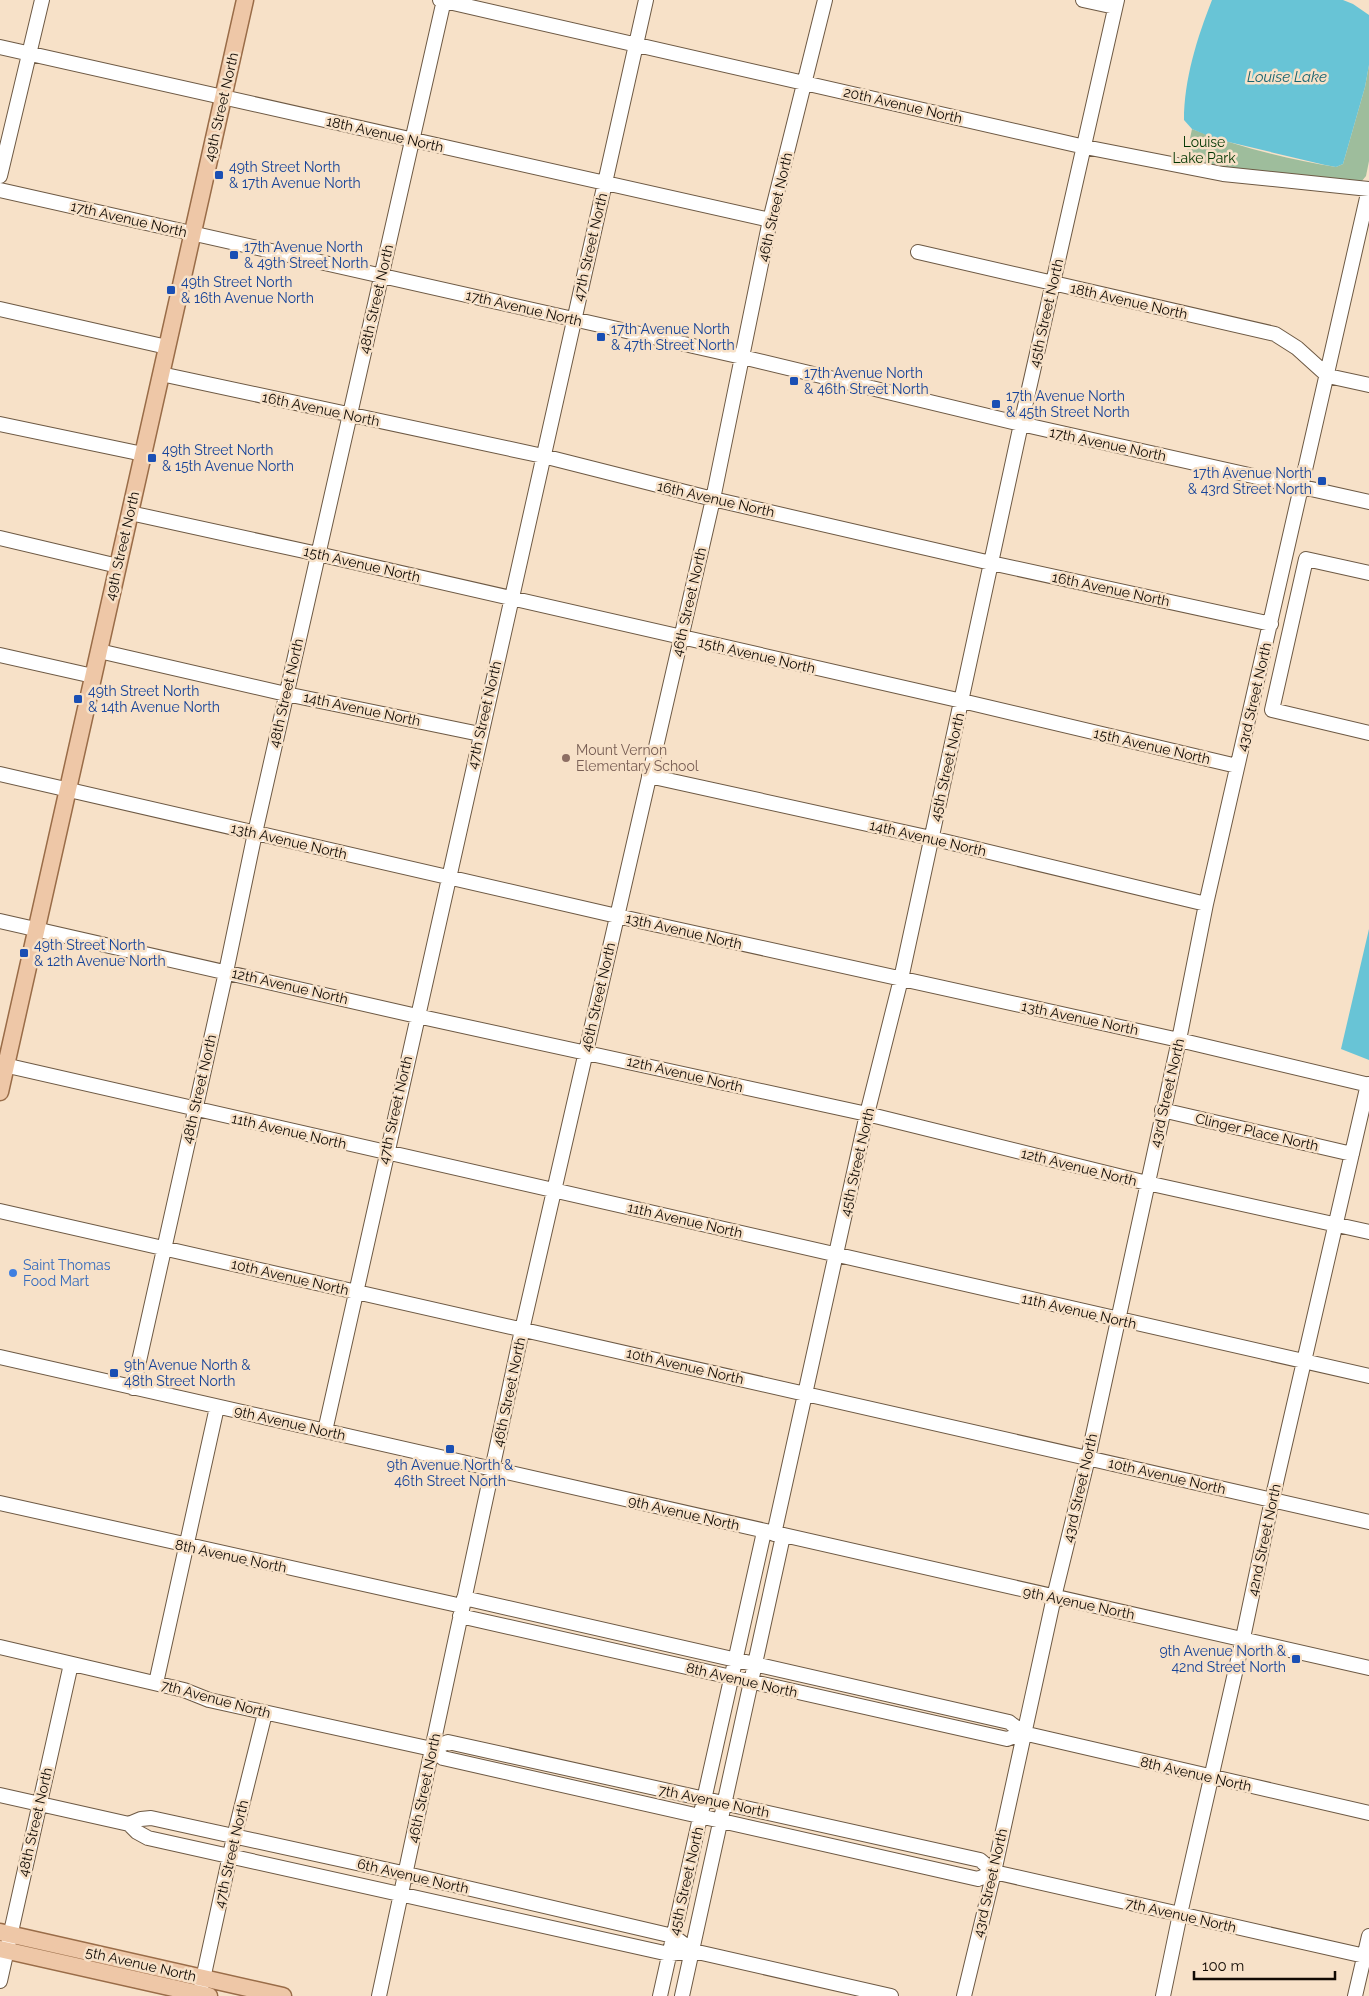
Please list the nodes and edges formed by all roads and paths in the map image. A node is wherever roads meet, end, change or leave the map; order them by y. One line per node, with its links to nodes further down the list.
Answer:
1 (42, 0): 10 (street)
2 (245, 0): 12 (main road, 49th Street North)
3 (443, 0): 8 (street, 20th Avenue North); 13 (street, 48th Street North)
4 (646, 0): 8 (street, 47th Street North)
5 (825, 0): 11 (street, 46th Street North)
6 (1083, 0): 7 (street)
7 (1116, 4): 14 (street, 45th Street North)
8 (636, 44): 11 (street, 20th Avenue North); 16 (street, 47th Street North)
9 (0, 47): 10 (street, 18th Avenue North)
10 (30, 54): 12 (street, 18th Avenue North); 15 (street)
11 (805, 83): 14 (street, 20th Avenue North); 19 (street, 46th Street North)
12 (223, 97): 13 (street, 18th Avenue North); 20 (main road, 49th Street North)
13 (412, 140): 16 (street, 18th Avenue North); 22 (street, 48th Street North)
14 (1085, 147): 18 (street, 20th Avenue North); 23 (street, 45th Street North)
15 (0, 176)
16 (604, 183): 19 (street, 18th Avenue North); 25 (street, 47th Street North)
17 (0, 190): 20 (street, 17th Avenue North)
18 (1369, 190): 29 (street, 43rd Street North)
19 (770, 220): 27 (street, 46th Street North)
20 (193, 233): 22 (street, 17th Avenue North); 26 (main road, 49th Street North)
21 (918, 252): 23 (street, 18th Avenue North)
22 (382, 276): 25 (street, 17th Avenue North); 31 (street, 48th Street North)
23 (1052, 284): 29 (street, 18th Avenue North); 33 (street, 45th Street North)
24 (0, 309): 26 (street)
25 (574, 320): 27 (street, 17th Avenue North); 35 (street, 47th Street North)
26 (167, 347): 28 (main road, 49th Street North)
27 (742, 357): 33 (street, 17th Avenue North); 37 (street, 46th Street North)
28 (161, 374): 31 (street, 16th Avenue North); 34 (main road, 49th Street North)
29 (1328, 376): 30 (street); 36 (street, 43rd Street North)
30 (1369, 385)
31 (350, 416): 35 (street, 16th Avenue North); 41 (street, 48th Street North)
32 (0, 424): 34 (street)
33 (1021, 424): 36 (street, 17th Avenue North); 42 (street, 45th Street North)
34 (143, 454): 39 (main road, 49th Street North)
35 (543, 456): 37 (street, 16th Avenue North); 45 (street, 47th Street North)
36 (1302, 486): 38 (street, 17th Avenue North); 46 (street, 43rd Street North)
37 (713, 499): 42 (street, 16th Avenue North); 48 (street, 46th Street North)
38 (1369, 502)
39 (130, 513): 41 (street, 15th Avenue North); 43 (main road, 49th Street North)
40 (0, 538): 43 (street)
41 (318, 554): 45 (street, 15th Avenue North); 52 (street, 48th Street North)
42 (991, 563): 46 (street, 16th Avenue North); 53 (street, 45th Street North)
43 (118, 566): 49 (main road, 49th Street North)
44 (1369, 574): 47 (street)
45 (510, 598): 48 (street, 15th Avenue North); 55 (street, 47th Street North)
46 (1270, 628): 47 (street, 16th Avenue North); 56 (street, 43rd Street North)
47 (1288, 636): 54 (street)
48 (681, 638): 53 (street, 15th Avenue North); 58 (street, 46th Street North)
49 (99, 651): 51 (main road, 49th Street North); 52 (street, 14th Avenue North)
50 (0, 655): 51 (street)
51 (93, 676): 59 (main road, 49th Street North)
52 (286, 694): 55 (street, 14th Avenue North); 60 (street, 48th Street North)
53 (962, 701): 56 (street, 15th Avenue North); 61 (street, 45th Street North)
54 (1369, 733)
55 (480, 734): 62 (street, 47th Street North)
56 (1237, 766): 63 (street, 43rd Street North)
57 (0, 774): 59 (street, 13th Avenue North)
58 (649, 776): 61 (street, 14th Avenue North); 64 (street, 46th Street North)
59 (68, 790): 60 (street, 13th Avenue North); 66 (main road, 49th Street North)
60 (255, 833): 62 (street, 13th Avenue North); 67 (street, 48th Street North)
61 (931, 838): 63 (street, 14th Avenue North); 68 (street, 45th Street North)
62 (449, 876): 64 (street, 13th Avenue North); 69 (street, 47th Street North)
63 (1206, 904): 70 (street, 43rd Street North)
64 (617, 916): 68 (street, 13th Avenue North); 71 (street, 46th Street North)
65 (0, 921): 66 (street, 12th Avenue North)
66 (36, 929): 67 (street, 12th Avenue North); 72 (main road, 49th Street North)
67 (226, 972): 69 (street, 12th Avenue North); 75 (street, 48th Street North)
68 (901, 979): 70 (street, 13th Avenue North); 77 (street, 45th Street North)
69 (417, 1016): 71 (street, 12th Avenue North); 78 (street, 47th Street North)
70 (1179, 1040): 73 (street, 13th Avenue North); 76 (street, 43rd Street North)
71 (586, 1052): 77 (street, 12th Avenue North); 81 (street, 46th Street North)
72 (3, 1065): 74 (main road, 49th Street North); 75 (street, 11th Avenue North)
73 (1368, 1084): 79 (street, 42nd Street North)
74 (0, 1092)
75 (194, 1110): 78 (street, 11th Avenue North); 85 (street, 48th Street North)
76 (1162, 1110): 79 (street, Clinger Place North); 80 (street, 43rd Street North)
77 (867, 1114): 80 (street, 12th Avenue North); 86 (street, 45th Street North)
78 (386, 1153): 81 (street, 11th Avenue North); 87 (street, 47th Street North)
79 (1352, 1154): 83 (street, 42nd Street North)
80 (1147, 1183): 83 (street, 12th Avenue North); 88 (street, 43rd Street North)
81 (554, 1191): 86 (street, 11th Avenue North); 89 (street, 46th Street North)
82 (0, 1211): 85 (street, 10th Avenue North)
83 (1336, 1225): 84 (street, 12th Avenue North); 91 (street, 42nd Street North)
84 (1369, 1232)
85 (164, 1248): 87 (street, 10th Avenue North); 93 (street, 48th Street North)
86 (836, 1254): 88 (street, 11th Avenue North); 94 (street, 45th Street North)
87 (355, 1292): 89 (street, 10th Avenue North); 96 (street, 47th Street North)
88 (1117, 1320): 91 (street, 11th Avenue North); 97 (street, 43rd Street North)
89 (522, 1330): 94 (street, 10th Avenue North); 98 (street, 46th Street North)
90 (0, 1357): 93 (street, 9th Avenue North)
91 (1304, 1361): 92 (street, 11th Avenue North); 99 (street, 42nd Street North)
92 (1369, 1376)
93 (133, 1388): 95 (street, 9th Avenue North)
94 (805, 1394): 97 (street, 10th Avenue North); 102 (street, 45th Street North)
95 (217, 1407): 96 (street, 9th Avenue North); 103 (street)
96 (325, 1431): 98 (street, 9th Avenue North)
97 (1088, 1458): 99 (street, 10th Avenue North); 104 (street, 43rd Street North)
98 (493, 1469): 102 (street, 9th Avenue North); 105 (street, 46th Street North)
99 (1272, 1500): 101 (street, 10th Avenue North); 106 (street, 42nd Street North)
100 (0, 1503): 103 (street, 8th Avenue North)
101 (1369, 1522)
102 (774, 1534): 104 (street, 9th Avenue North); 108 (street, 45th Street North); 110 (street, 45th Street North)
103 (187, 1546): 105 (street, 8th Avenue North); 114 (street)
104 (1054, 1598): 106 (street, 9th Avenue North); 116 (street, 43rd Street North)
105 (462, 1607): 108 (street, 8th Avenue North); 112 (street, 8th Avenue North); 117 (street, 46th Street North)
106 (1243, 1638): 111 (street, 9th Avenue North); 118 (street, 42nd Street North)
107 (0, 1647): 109 (street, 7th Avenue North)
108 (737, 1659): 110 (street, 8th Avenue North); 112 (street, 45th Street North)
109 (71, 1664): 114 (street, 7th Avenue North); 122 (street, 48th Street North)
110 (756, 1664): 113 (street, 45th Street North); 116 (street, 8th Avenue North)
111 (1369, 1668)
112 (732, 1678): 113 (street, 8th Avenue North); 120 (street, 45th Street North)
113 (752, 1682): 116 (street, 8th Avenue North); 121 (street, 45th Street North)
114 (156, 1683): 115 (street, 7th Avenue North)
115 (265, 1713): 117 (street, 7th Avenue North); 127 (street, 47th Street North)
116 (1023, 1733): 118 (street, 8th Avenue North); 129 (street, 43rd Street North)
117 (432, 1749): 120 (street, 7th Avenue North); 124 (street, 7th Avenue North); 130 (street, 46th Street North)
118 (1211, 1778): 123 (street, 8th Avenue North); 132 (street, 42nd Street North)
119 (0, 1795): 122 (street, 6th Avenue North)
120 (705, 1800): 121 (street, 7th Avenue North); 124 (street, 45th Street North)
121 (725, 1803): 125 (street, 45th Street North); 129 (street, 7th Avenue North)
122 (40, 1804): 126 (street, 6th Avenue North); 135 (street, 48th Street North)
123 (1369, 1813)
124 (701, 1817): 125 (street, 7th Avenue North); 133 (street, 45th Street North)
125 (722, 1820): 129 (street, 7th Avenue North); 136 (street, 45th Street North)
126 (129, 1824): 127 (street, 6th Avenue North); 128 (street, 6th Avenue North)
127 (234, 1837): 128 (street, 47th Street North); 130 (street, 6th Avenue North)
128 (230, 1856): 131 (street, 6th Avenue North); 140 (street, 47th Street North)
129 (994, 1872): 132 (street, 7th Avenue North); 146 (street, 43rd Street North)
130 (406, 1874): 131 (street, 46th Street North); 133 (street, 6th Avenue North)
131 (402, 1895): 137 (street, 6th Avenue North); 142 (street, 46th Street North)
132 (1180, 1914): 138 (street, 7th Avenue North); 147 (street, 42nd Street North)
133 (673, 1936): 136 (street, 6th Avenue North); 137 (street, 45th Street North)
134 (1369, 1936): 138 (street)
135 (4, 1941): 139 (street, 48th Street North); 140 (main road, 5th Avenue North)
136 (693, 1951): 137 (street, 6th Avenue North); 144 (street, 45th Street North); 145 (street, 6th Avenue North)
137 (669, 1954): 143 (street, 45th Street North)
138 (1367, 1957): 148 (street)
139 (0, 1981)
140 (203, 1991): 141 (main road, 5th Avenue North)
141 (283, 1996)
142 (379, 1996)
143 (660, 1996)
144 (682, 1996)
145 (891, 1996)
146 (964, 1996)
147 (1163, 1996)
148 (1355, 1996)

